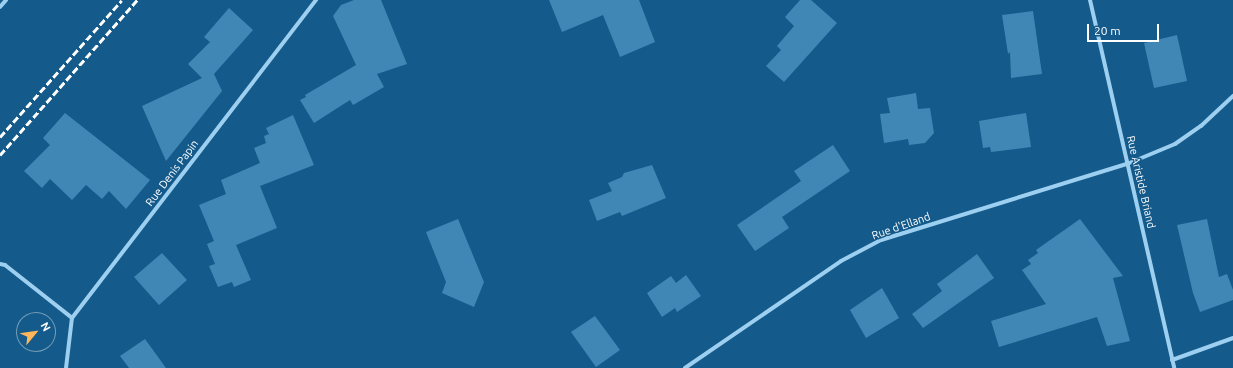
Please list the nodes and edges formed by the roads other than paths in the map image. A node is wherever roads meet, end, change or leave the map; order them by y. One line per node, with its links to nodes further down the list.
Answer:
1 (6, 0): 4 (street)
2 (316, 0): 8 (street, Rue Denis Papin)
3 (1090, 0): 6 (street, Rue Aristide Briand)
4 (0, 7)
5 (1233, 96): 6 (street, Rue d'Elland)
6 (1127, 164): 10 (street, Rue Aristide Briand); 12 (street, Rue d'Elland)
7 (0, 264): 8 (street)
8 (72, 318): 11 (street)
9 (1233, 338): 10 (street)
10 (1172, 360): 13 (street, Rue Aristide Briand)
11 (66, 368)
12 (685, 368)
13 (1174, 368)

